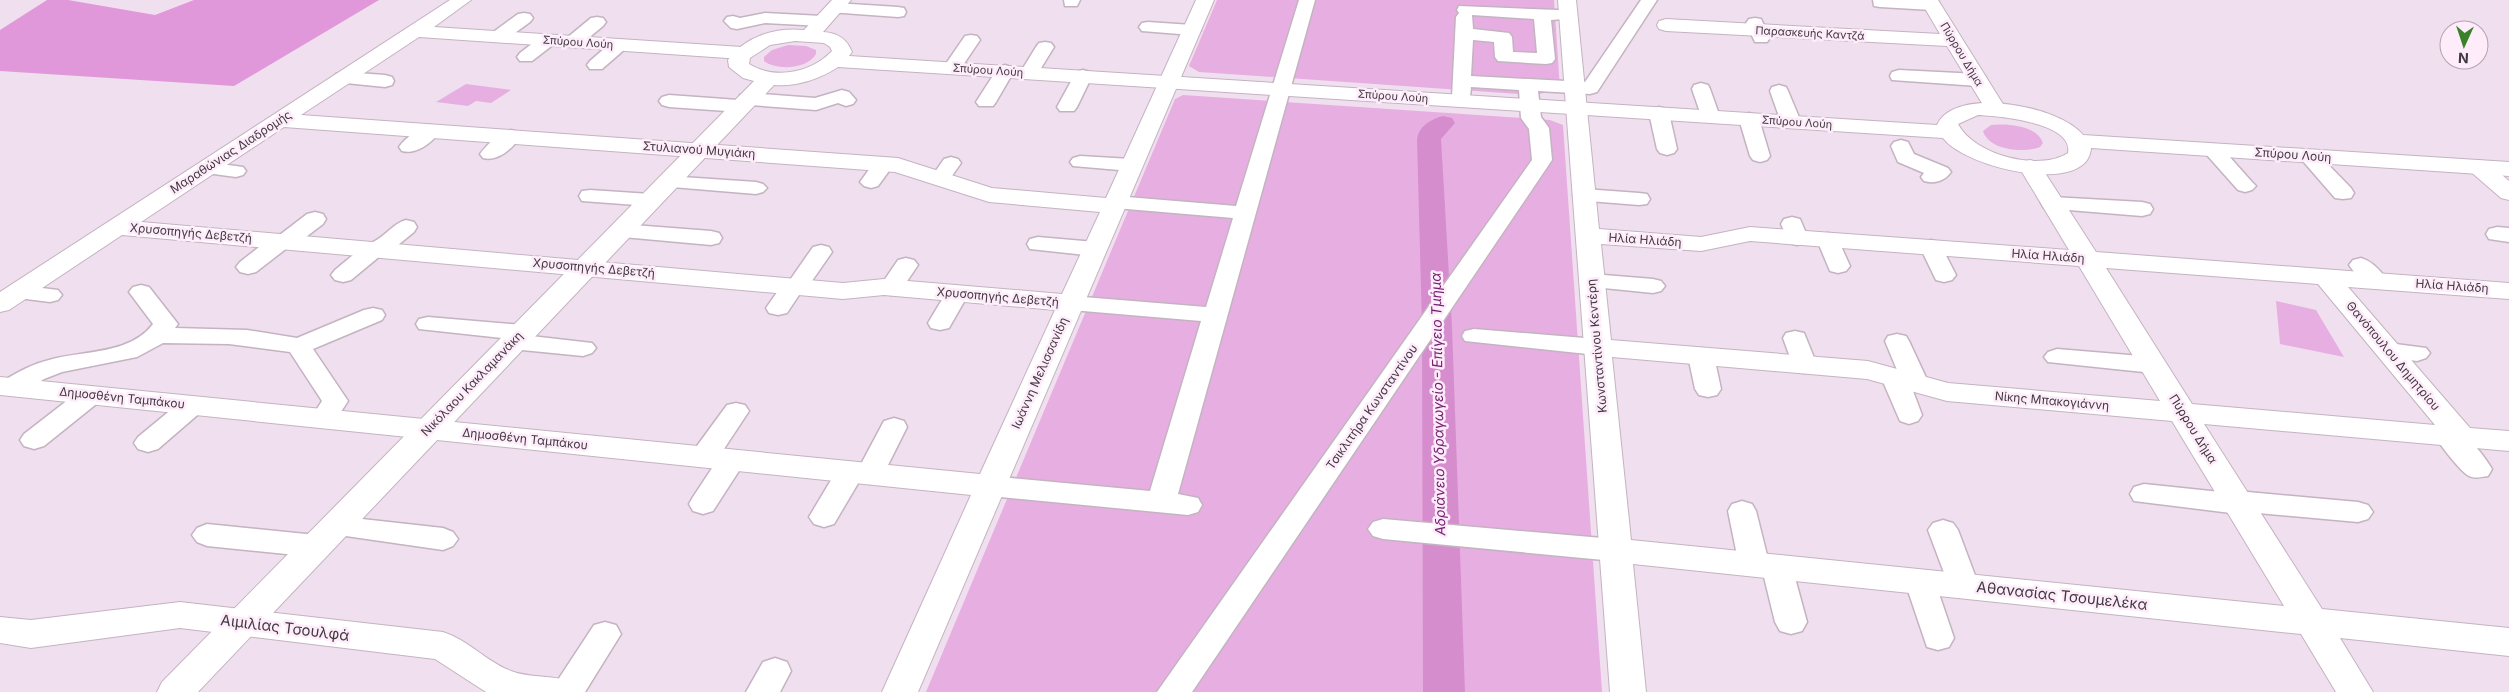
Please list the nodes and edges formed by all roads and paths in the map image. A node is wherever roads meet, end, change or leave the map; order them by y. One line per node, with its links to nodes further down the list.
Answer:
1 (462, 0): 18 (street, Μαραθώνιας Διαδρομής)
2 (1205, 0): 17 (street, Ιωάννη Μελισσανίδη)
3 (1307, 0): 41 (street)
4 (1649, 0): 13 (street)
5 (1880, 2): 6 (street)
6 (1930, 2): 24 (street, Πύρρου Δήμα)
7 (1466, 5): 8 (street); 19 (street)
8 (1559, 10): 19 (street); 46 (street, Κωνσταντίνου Κεντέρη)
9 (898, 12): 10 (street)
10 (827, 16): 12 (street); 27 (street); 29 (street)
11 (524, 18): 20 (street)
12 (733, 21)
13 (1635, 21): 15 (street); 46 (street)
14 (598, 22): 23 (street)
15 (1666, 25): 24 (street, Παρασκευής Καντζά)
16 (1148, 27): 17 (street)
17 (1192, 30): 40 (street, Ιωάννη Μελισσανίδη)
18 (414, 31): 20 (street, Σπύρου Λούη); 36 (street, Μαραθώνιας Διαδρομής)
19 (1464, 34): 43 (street)
20 (498, 37): 21 (street, Σπύρου Λούη)
21 (548, 40): 23 (street, Σπύρου Λούη); 28 (street)
22 (971, 40): 31 (street)
23 (574, 42): 25 (street, Σπύρου Λούη)
24 (1954, 42): 38 (street, Πύρρου Δήμα)
25 (619, 45): 27 (street, Σπύρου Λούη); 30 (street)
26 (1044, 47): 33 (street)
27 (742, 53): 37 (street)
28 (526, 57)
29 (836, 61): 31 (street, Σπύρου Λούη); 37 (street)
30 (596, 65)
31 (952, 68): 32 (street, Σπύρου Λούη)
32 (1005, 71): 33 (street, Σπύρου Λούη); 49 (street)
33 (1029, 73): 34 (street, Σπύρου Λούη)
34 (1083, 76): 40 (street, Σπύρου Λούη); 51 (street)
35 (1899, 76): 38 (street)
36 (343, 78): 39 (street); 56 (street, Μαραθώνιας Διαδρομής)
37 (769, 78): 50 (street, Νικόλαου Κακλαμανάκη)
38 (1978, 80): 52 (street, Πύρρου Δήμα)
39 (385, 81)
40 (1168, 82): 41 (street, Σπύρου Λούη); 71 (street, Ιωάννη Μελισσανίδη)
41 (1282, 89): 43 (street, Σπύρου Λούη); 89 (street)
42 (1701, 89): 54 (street)
43 (1462, 91): 45 (street, Σπύρου Λούη)
44 (1779, 91): 57 (street)
45 (1529, 95): 46 (street, Σπύρου Λούη); 184 (street, Τσικλιτήρα Κωνσταντίνου)
46 (1576, 98): 53 (street, Σπύρου Λούη); 83 (street, Κωνσταντίνου Κεντέρη)
47 (846, 100): 50 (street)
48 (669, 101): 50 (street)
49 (986, 102)
50 (744, 103): 65 (street, Νικόλαου Κακλαμανάκη)
51 (1067, 107)
52 (1995, 109): 59 (street); 61 (street)
53 (1659, 113): 54 (street, Σπύρου Λούη); 64 (street)
54 (1710, 117): 55 (street, Σπύρου Λούη)
55 (1749, 119): 57 (street, Σπύρου Λούη); 68 (street)
56 (280, 120): 58 (street, Στυλιανού Μυγιάκη); 74 (street, Μαραθώνιας Διαδρομής)
57 (1791, 122): 59 (street, Σπύρου Λούη)
58 (430, 131): 60 (street, Στυλιανού Μυγιάκη); 63 (street)
59 (1949, 132): 72 (street)
60 (511, 136): 65 (street, Στυλιανού Μυγιάκη); 67 (street)
61 (2078, 141): 66 (street, Σπύρου Λούη); 72 (street)
62 (1901, 146): 77 (street)
63 (409, 147)
64 (1667, 149)
65 (698, 150): 80 (street, Νικόλαου Κακλαμανάκη); 87 (street, Στυλιανού Μυγιάκη)
66 (2213, 150): 69 (street, Σπύρου Λούη); 78 (street)
67 (490, 154)
68 (1760, 156)
69 (2309, 156): 73 (street, Σπύρου Λούη); 81 (street)
70 (1080, 162): 71 (street)
71 (1132, 166): 87 (street, Ιωάννη Μελισσανίδη)
72 (2030, 167): 86 (street, Πύρρου Δήμα)
73 (2479, 167): 75 (street, Σπύρου Λούη); 82 (street)
74 (206, 168): 76 (street); 91 (street, Μαραθώνιας Διαδρομής)
75 (2509, 169)
76 (236, 171)
77 (1931, 177)
78 (2245, 186)
79 (756, 188): 80 (street)
80 (659, 191): 84 (street); 93 (street, Νικόλαου Κακλαμανάκη)
81 (2343, 193)
82 (2509, 193)
83 (1584, 195): 85 (street); 94 (street, Κωνσταντίνου Κεντέρη)
84 (590, 196)
85 (1639, 198)
86 (2052, 202): 88 (street); 103 (street, Πύρρου Δήμα)
87 (1114, 204): 89 (street); 101 (street, Ιωάννη Μελισσανίδη)
88 (2142, 209)
89 (1245, 213): 122 (street)
90 (315, 219): 97 (street)
91 (117, 227): 97 (street, Χρυσοπηγής Δεβετζή); 119 (street, Μαραθώνιας Διαδρομής)
92 (406, 227): 100 (street)
93 (620, 231): 95 (street); 107 (street, Νικόλαου Κακλαμανάκη)
94 (1588, 236): 96 (street, Ηλία Ηλιάδη); 111 (street, Κωνσταντίνου Κεντέρη)
95 (711, 238)
96 (1828, 240): 99 (street, Ηλία Ηλιάδη); 105 (street)
97 (284, 241): 100 (street, Χρυσοπηγής Δεβετζή); 106 (street)
98 (1038, 244): 101 (street)
99 (1931, 248): 103 (street, Ηλία Ηλιάδη); 109 (street)
100 (376, 249): 107 (street, Χρυσοπηγής Δεβετζή); 108 (street)
101 (1095, 249): 120 (street, Ιωάννη Μελισσανίδη)
102 (821, 252): 112 (street)
103 (2087, 259): 110 (street, Ηλία Ηλιάδη); 137 (street, Πύρρου Δήμα)
104 (906, 265): 114 (street)
105 (1838, 266)
106 (248, 267)
107 (585, 267): 112 (street, Χρυσοπηγής Δεβετζή); 128 (street, Νικόλαου Κακλαμανάκη)
108 (343, 275)
109 (1944, 275)
110 (2325, 276): 115 (street, Ηλία Ηλιάδη); 133 (street, Θανόπουλου Δημητρίου)
111 (1592, 281): 113 (street); 131 (street, Κωνσταντίνου Κεντέρη)
112 (795, 286): 114 (street, Χρυσοπηγής Δεβετζή); 121 (street)
113 (1653, 286)
114 (892, 288): 117 (street, Χρυσοπηγής Δεβετζή)
115 (2509, 291)
116 (141, 292): 126 (street)
117 (956, 293): 120 (street, Χρυσοπηγής Δεβετζή); 124 (street)
118 (50, 295): 119 (street)
119 (9, 298)
120 (1071, 303): 122 (street); 156 (street, Ιωάννη Μελισσανίδη)
121 (778, 308)
122 (1214, 314): 156 (street)
123 (373, 315): 130 (street)
124 (940, 323)
125 (428, 324): 128 (street)
126 (159, 336): 130 (street); 139 (street)
127 (1474, 336): 131 (street)
128 (517, 337): 132 (street); 148 (street, Νικόλαου Κακλαμανάκη)
129 (1897, 341): 138 (street)
130 (299, 346): 146 (street)
131 (1597, 347): 135 (street, Νίκης Μπακογιάννη); 168 (street, Κωνσταντίνου Κεντέρη)
132 (584, 348)
133 (2388, 351): 134 (street); 149 (street, Θανόπουλου Δημητρίου)
134 (2417, 353)
135 (1701, 356): 138 (street, Νίκης Μπακογιάννη); 140 (street)
136 (2057, 357): 137 (street)
137 (2153, 365): 144 (street, Πύρρου Δήμα)
138 (1905, 381): 144 (street, Νίκης Μπακογιάννη); 145 (street)
139 (6, 386): 141 (street, Δημοσθένη Ταμπάκου)
140 (1708, 389)
141 (91, 395): 142 (street, Δημοσθένη Ταμπάκου); 150 (street)
142 (193, 405): 146 (street, Δημοσθένη Ταμπάκου); 152 (street)
143 (736, 411): 153 (street)
144 (2182, 413): 149 (street, Νίκης Μπακογιάννη); 158 (street, Πύρρου Δήμα)
145 (1909, 415)
146 (324, 418): 148 (street, Δημοσθένη Ταμπάκου)
147 (894, 426): 155 (street)
148 (428, 429): 153 (street, Δημοσθένη Ταμπάκου); 166 (street, Νικόλαου Κακλαμανάκη)
149 (2455, 436): 151 (street, Νίκης Μπακογιάννη); 154 (street)
150 (34, 440)
151 (2509, 441)
152 (148, 443)
153 (718, 459): 155 (street, Δημοσθένη Ταμπάκου); 159 (street)
154 (2478, 469)
155 (860, 473): 156 (street, Δημοσθένη Ταμπάκου); 162 (street)
156 (990, 486): 183 (street, Ιωάννη Μελισσανίδη)
157 (2144, 494): 158 (street)
158 (2238, 502): 161 (street); 174 (street, Πύρρου Δήμα)
159 (703, 504)
160 (1742, 511): 169 (street)
161 (2358, 512)
162 (824, 518)
163 (1383, 529): 168 (street)
164 (1943, 530): 171 (street)
165 (207, 535): 166 (street)
166 (326, 536): 167 (street); 172 (street, Νικόλαου Κακλαμανάκη)
167 (443, 538)
168 (1614, 550): 169 (street, Αθανασίας Τσουμελέκα); 185 (street, Κωνσταντίνου Κεντέρη)
169 (1766, 566): 170 (street, Αθανασίας Τσουμελέκα); 173 (street)
170 (1920, 582): 171 (street, Αθανασίας Τσουμελέκα); 177 (street)
171 (1964, 586): 174 (street, Αθανασίας Τσουμελέκα)
172 (244, 622): 175 (street, Αιμιλίας Τσουλφά); 179 (street, Αιμιλίας Τσουλφά); 180 (street, Νικόλαου Κακλαμανάκη)
173 (1790, 622)
174 (2312, 622): 178 (street, Αθανασίας Τσουμελέκα); 186 (street, Πύρρου Δήμα)
175 (0, 630)
176 (605, 634): 182 (street)
177 (1938, 638)
178 (2509, 642)
179 (502, 689): 181 (street, Αιμιλίας Τσουλφά)
180 (176, 692)
181 (560, 692)
182 (567, 692)
183 (900, 692)
184 (1174, 692)
185 (1628, 692)
186 (2355, 692)

